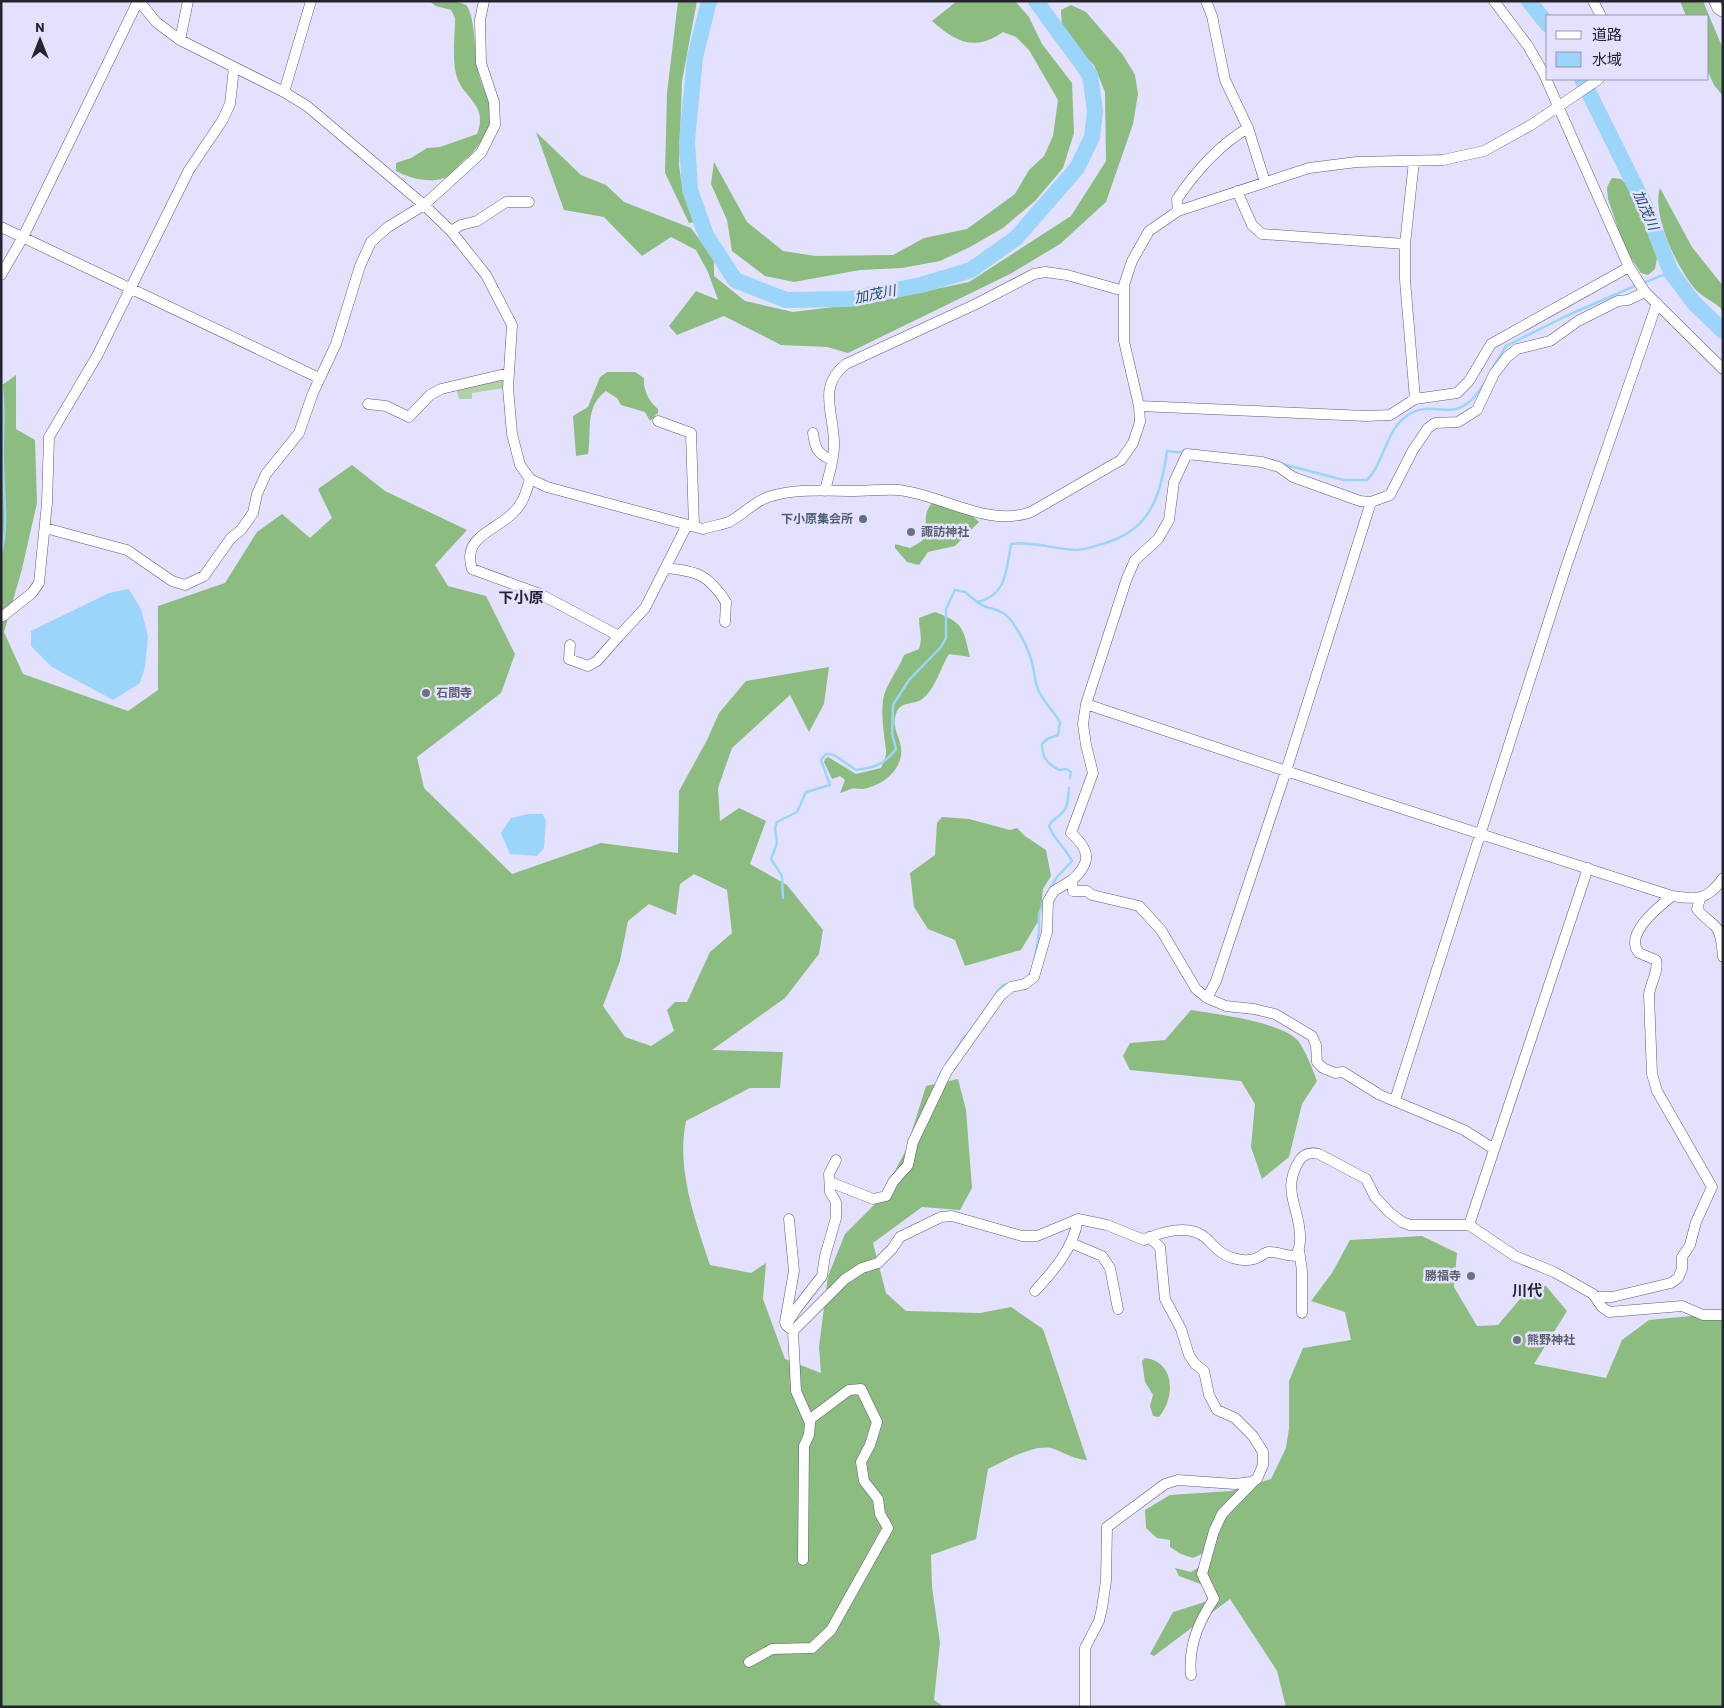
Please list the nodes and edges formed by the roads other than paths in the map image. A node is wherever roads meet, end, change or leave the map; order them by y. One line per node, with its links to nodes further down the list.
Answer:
1 (138, 1): 11 (street); 25 (street)
2 (188, 1): 11 (street)
3 (312, 1): 14 (street)
4 (484, 1): 21 (street)
5 (1206, 1): 16 (street)
6 (1494, 1): 15 (street)
7 (1593, 1): 10 (street)
8 (1714, 1): 9 (street)
9 (1723, 12)
10 (1600, 15)
11 (180, 40): 12 (street)
12 (234, 68): 14 (street); 29 (street)
13 (1597, 80): 15 (street)
14 (284, 92): 21 (street)
15 (1558, 106): 17 (street); 27 (street)
16 (1248, 128): 18 (street); 22 (street)
17 (1414, 161): 18 (street); 26 (street)
18 (1265, 182): 19 (street)
19 (1237, 192): 22 (street); 26 (street)
20 (530, 202): 24 (street)
21 (424, 206): 24 (street); 35 (street)
22 (1178, 211): 30 (street)
23 (1, 227): 25 (street)
24 (451, 231): 34 (street)
25 (23, 237): 28 (street); 29 (street)
26 (1405, 244): 36 (street)
27 (1629, 267): 31 (street); 36 (street)
28 (1, 274)
29 (130, 289): 35 (street); 46 (street)
30 (1124, 290): 38 (street); 41 (street)
31 (1643, 290): 32 (street); 44 (street)
32 (1657, 303): 33 (street); 54 (street)
33 (1723, 369)
34 (508, 374): 37 (street); 42 (street)
35 (319, 378): 46 (street)
36 (1415, 399): 38 (street)
37 (368, 404)
38 (1139, 406): 43 (street)
39 (658, 421): 45 (street)
40 (813, 433): 41 (street)
41 (832, 460): 43 (street)
42 (530, 479): 45 (street); 50 (street)
43 (825, 491): 45 (street)
44 (1371, 502): 52 (street); 53 (street)
45 (690, 526): 47 (street)
46 (45, 528): 48 (street)
47 (665, 568): 49 (street); 50 (street)
48 (3, 616)
49 (726, 622)
50 (619, 636): 51 (street)
51 (570, 645)
52 (1086, 704): 53 (street); 57 (street)
53 (1286, 772): 54 (street); 61 (street)
54 (1482, 834): 55 (street); 62 (street)
55 (1588, 868): 58 (street); 63 (street)
56 (1723, 878): 59 (street)
57 (1072, 880): 61 (street); 65 (street)
58 (1672, 896): 59 (street); 73 (street)
59 (1700, 899): 60 (street)
60 (1723, 957)
61 (1207, 998): 62 (street)
62 (1395, 1100): 63 (street)
63 (1494, 1150): 68 (street)
64 (836, 1160): 65 (street)
65 (830, 1182): 77 (street)
66 (789, 1219): 77 (street)
67 (1078, 1219): 69 (street); 70 (street); 77 (street)
68 (1469, 1225): 71 (street); 73 (street)
69 (1150, 1237): 71 (street); 79 (street)
70 (1071, 1243): 72 (street); 74 (street)
71 (1299, 1250): 75 (street)
72 (1035, 1291)
73 (1596, 1297): 76 (street)
74 (1118, 1309)
75 (1302, 1312)
76 (1723, 1315)
77 (790, 1328): 78 (street)
78 (809, 1420): 80 (street); 81 (street)
79 (1254, 1480): 82 (street); 83 (street)
80 (803, 1560)
81 (749, 1662)
82 (1191, 1675)
83 (1085, 1707)

